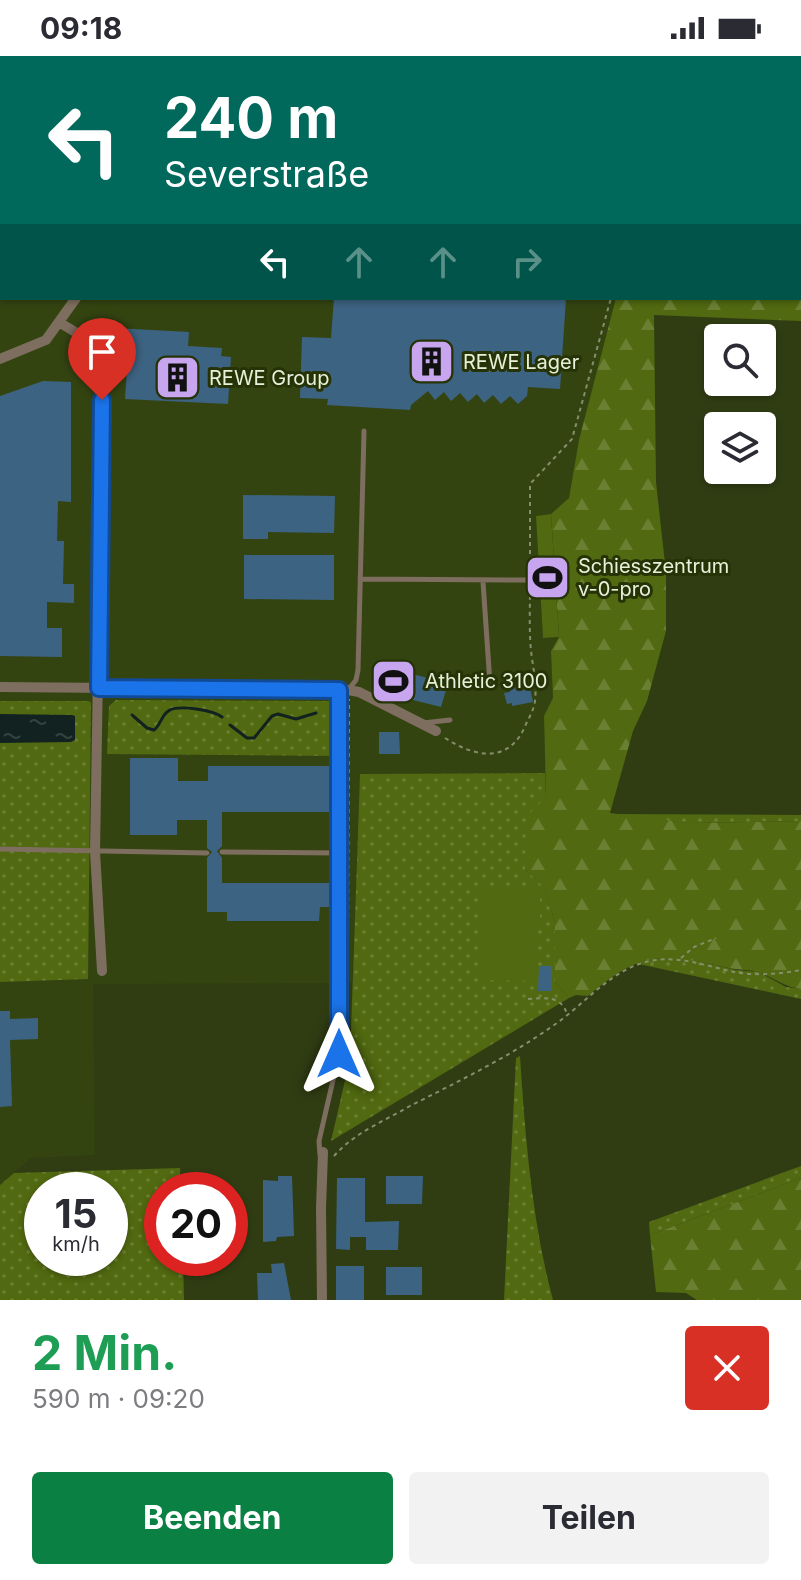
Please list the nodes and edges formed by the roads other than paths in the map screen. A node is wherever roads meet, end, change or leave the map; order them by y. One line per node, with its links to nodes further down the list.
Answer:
1 (75, 300): 2 (street)
2 (60, 323): 3 (street); 10 (street)
3 (0, 359)
4 (364, 431): 5 (lane)
5 (360, 579): 7 (lane); 11 (lane)
6 (529, 580): 7 (lane)
7 (483, 582): 8 (lane)
8 (490, 684)
9 (0, 687): 10 (street)
10 (99, 688): 11 (street); 16 (street)
11 (344, 690): 13 (street); 19 (lane)
12 (450, 720): 13 (lane)
13 (423, 723): 14 (street)
14 (436, 731)
15 (0, 849): 16 (lane)
16 (95, 852): 18 (lane); 20 (street)
17 (222, 852): 19 (lane)
18 (207, 853)
19 (339, 853): 21 (lane)
20 (102, 971)
21 (323, 1162): 22 (street)
22 (322, 1300)

